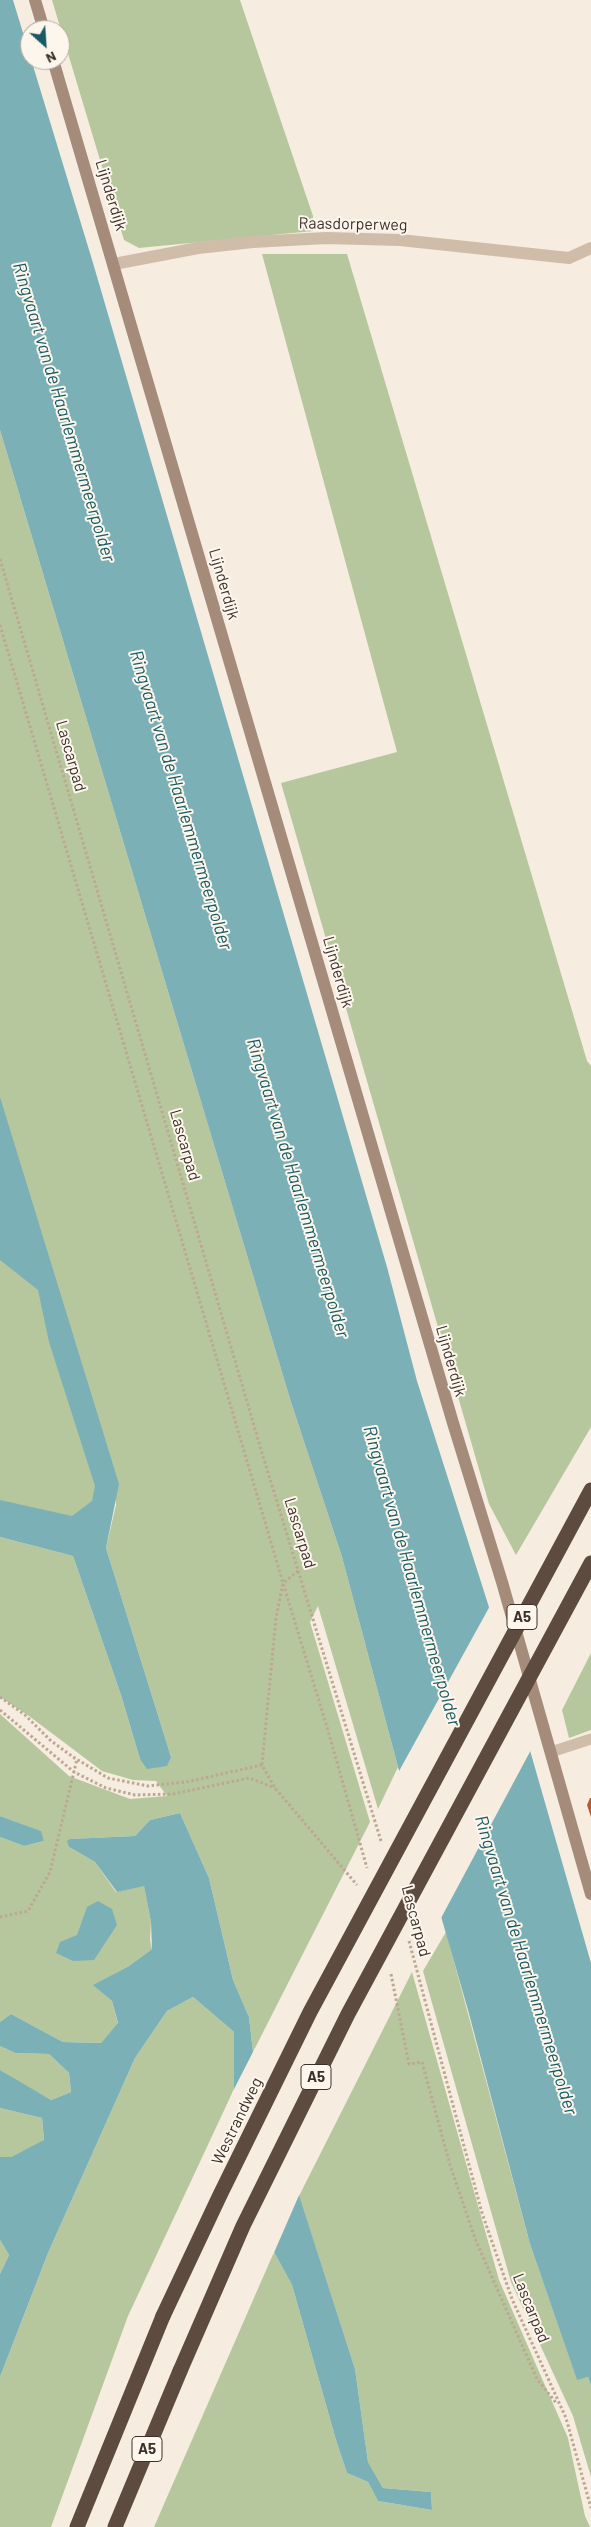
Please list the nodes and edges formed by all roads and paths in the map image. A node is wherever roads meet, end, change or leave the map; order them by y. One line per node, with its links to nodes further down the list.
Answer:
1 (35, 0): 2 (street)
2 (41, 20)
3 (56, 70): 5 (street, Lijnderdijk)
4 (591, 248): 5 (street, Raasdorperweg)
5 (114, 264): 15 (street, Lijnderdijk)
6 (0, 559): 10 (path, Lascarpad)
7 (0, 625): 11 (path)
8 (591, 1490): 29 (highway, Westrandweg / A5, bridge)
9 (591, 1563): 30 (highway, A5, bridge)
10 (298, 1571): 11 (path); 20 (path, Lascarpad)
11 (283, 1584): 17 (path); 21 (path)
12 (0, 1697): 16 (path)
13 (0, 1710): 18 (path)
14 (591, 1739): 15 (lane)
15 (551, 1752): 23 (street, Lijnderdijk)
16 (77, 1759): 17 (path); 18 (path)
17 (262, 1765): 19 (path)
18 (74, 1772): 19 (path); 24 (path)
19 (275, 1788): 22 (path)
20 (383, 1846)
21 (368, 1871)
22 (361, 1889)
23 (591, 1894)
24 (0, 1917)
25 (405, 1936): 27 (path, Lascarpad)
26 (390, 1967): 27 (path)
27 (560, 2408): 28 (path, Lascarpad)
28 (591, 2508)
29 (77, 2527)
30 (116, 2527)

